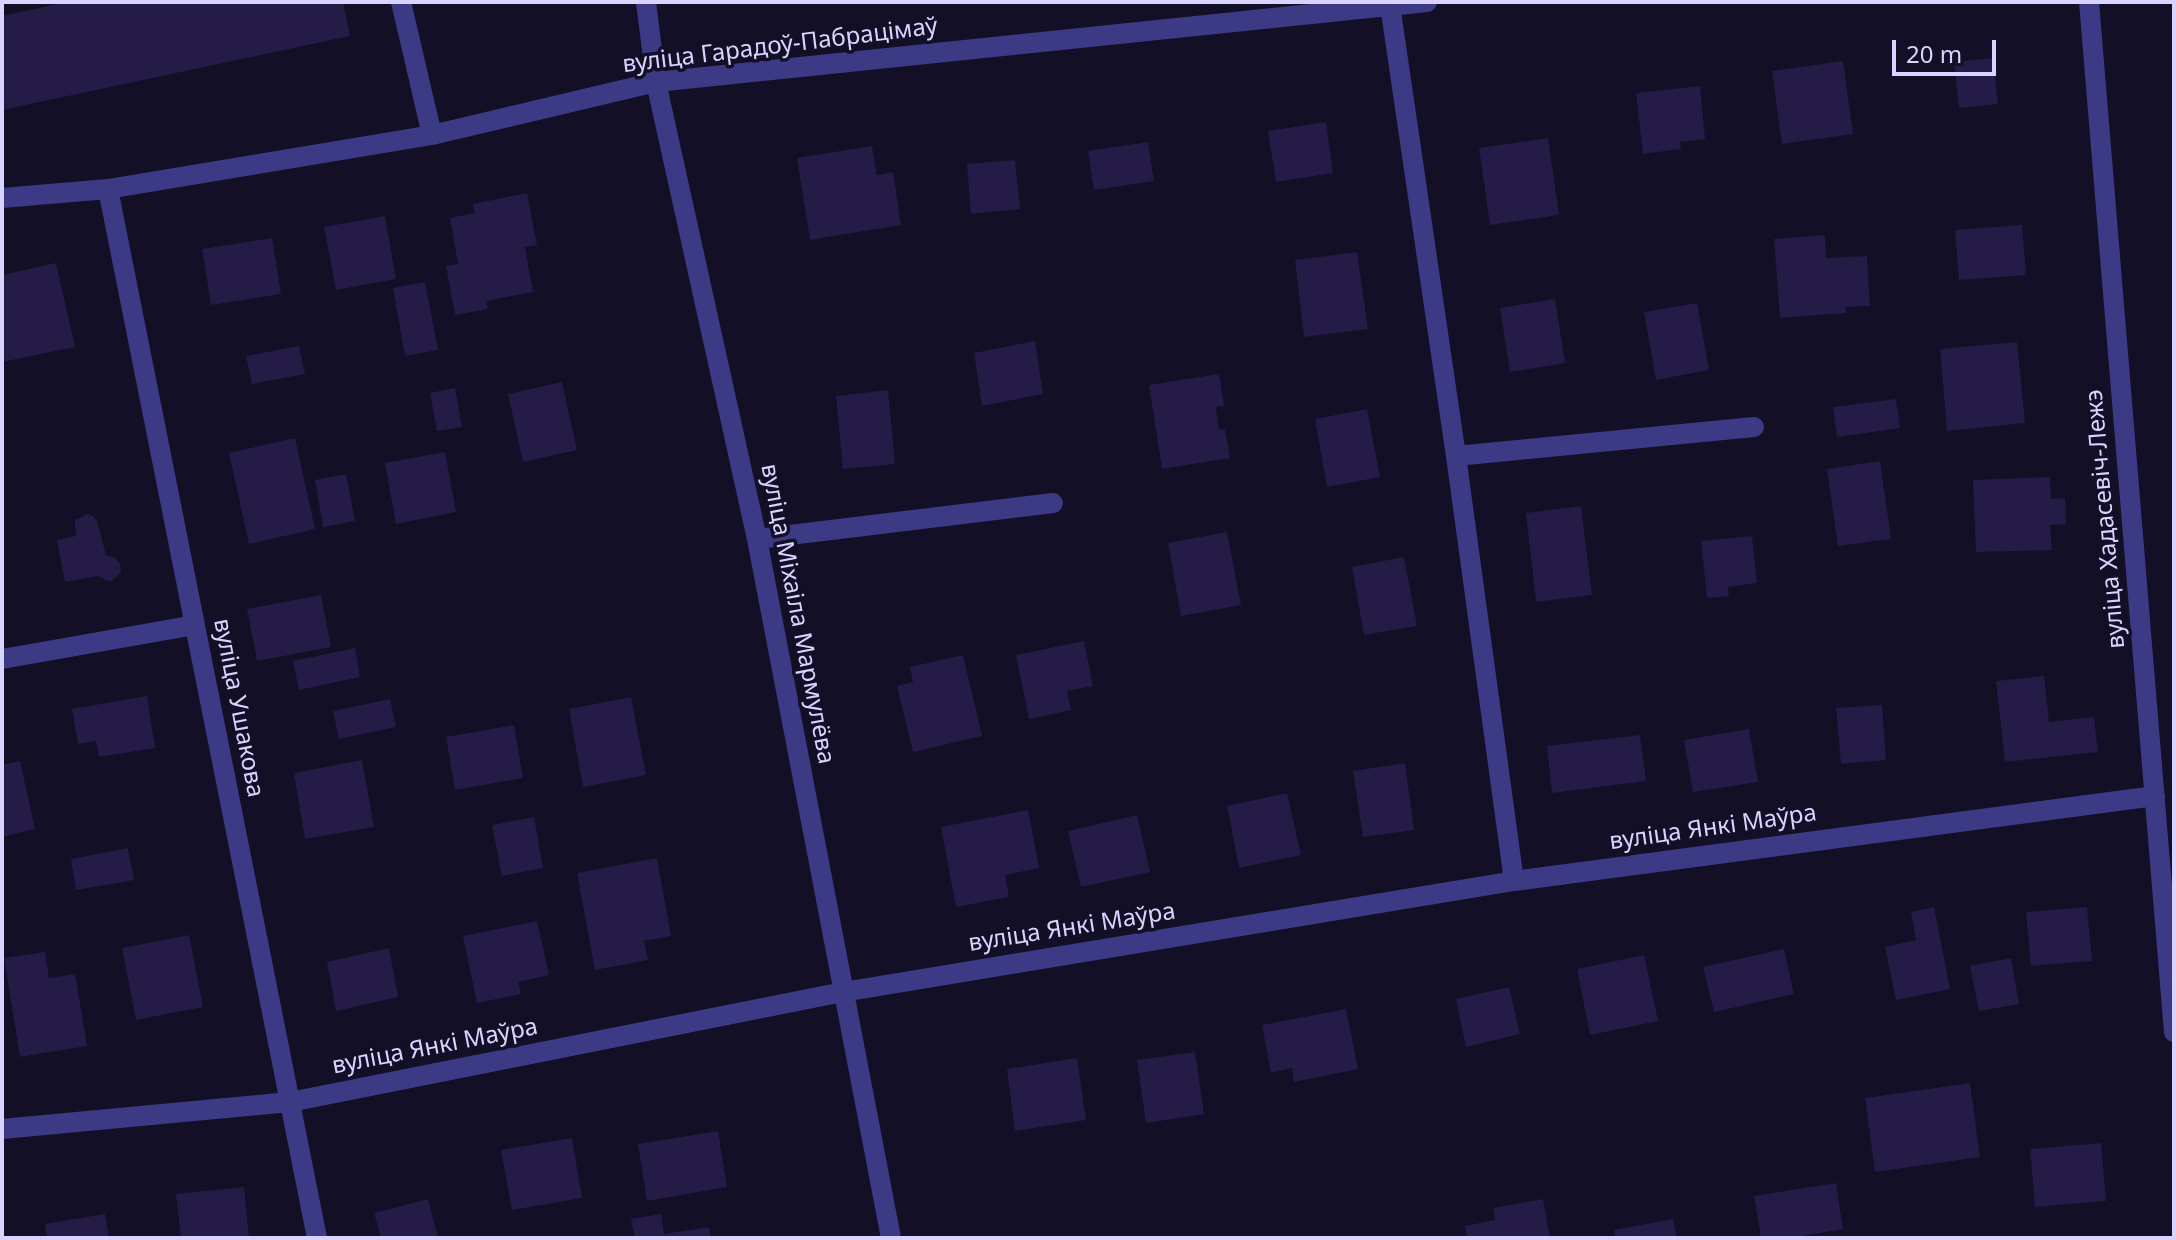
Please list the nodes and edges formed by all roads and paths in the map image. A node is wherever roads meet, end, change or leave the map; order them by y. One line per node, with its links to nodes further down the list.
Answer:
1 (401, 2): 7 (street)
2 (646, 2): 6 (street, вуліца Міхаіла Мармулёва)
3 (1427, 2): 5 (street, вуліца Гарадоў-Пабрацімаў)
4 (2089, 2): 16 (street, вуліца Хадасевіч-Лежэ)
5 (1390, 5): 6 (street, вуліца Гарадоў-Пабрацімаў); 11 (street)
6 (656, 82): 7 (street, вуліца Гарадоў-Пабрацімаў); 13 (street, вуліца Міхаіла Мармулёва)
7 (432, 135): 8 (street, вуліца Гарадоў-Пабрацімаў)
8 (108, 189): 9 (street, вуліца Гарадоў-Пабрацімаў); 14 (street, вуліца Ушакова)
9 (2, 198)
10 (1754, 427): 11 (street)
11 (1456, 456): 17 (street)
12 (1053, 503): 13 (street)
13 (757, 539): 18 (street, вуліца Міхаіла Мармулёва)
14 (195, 625): 15 (street); 20 (street, вуліца Ушакова)
15 (2, 659)
16 (2155, 796): 17 (street, вуліца Янкі Маўра); 19 (street, вуліца Хадасевіч-Лежэ)
17 (1514, 881): 18 (street, вуліца Янкі Маўра)
18 (843, 992): 20 (street, вуліца Янкі Маўра); 23 (street, вуліца Міхаіла Мармулёва)
19 (2174, 1032)
20 (290, 1102): 21 (street, вуліца Янкі Маўра); 22 (street, вуліца Ушакова)
21 (2, 1129)
22 (317, 1238)
23 (891, 1238)

